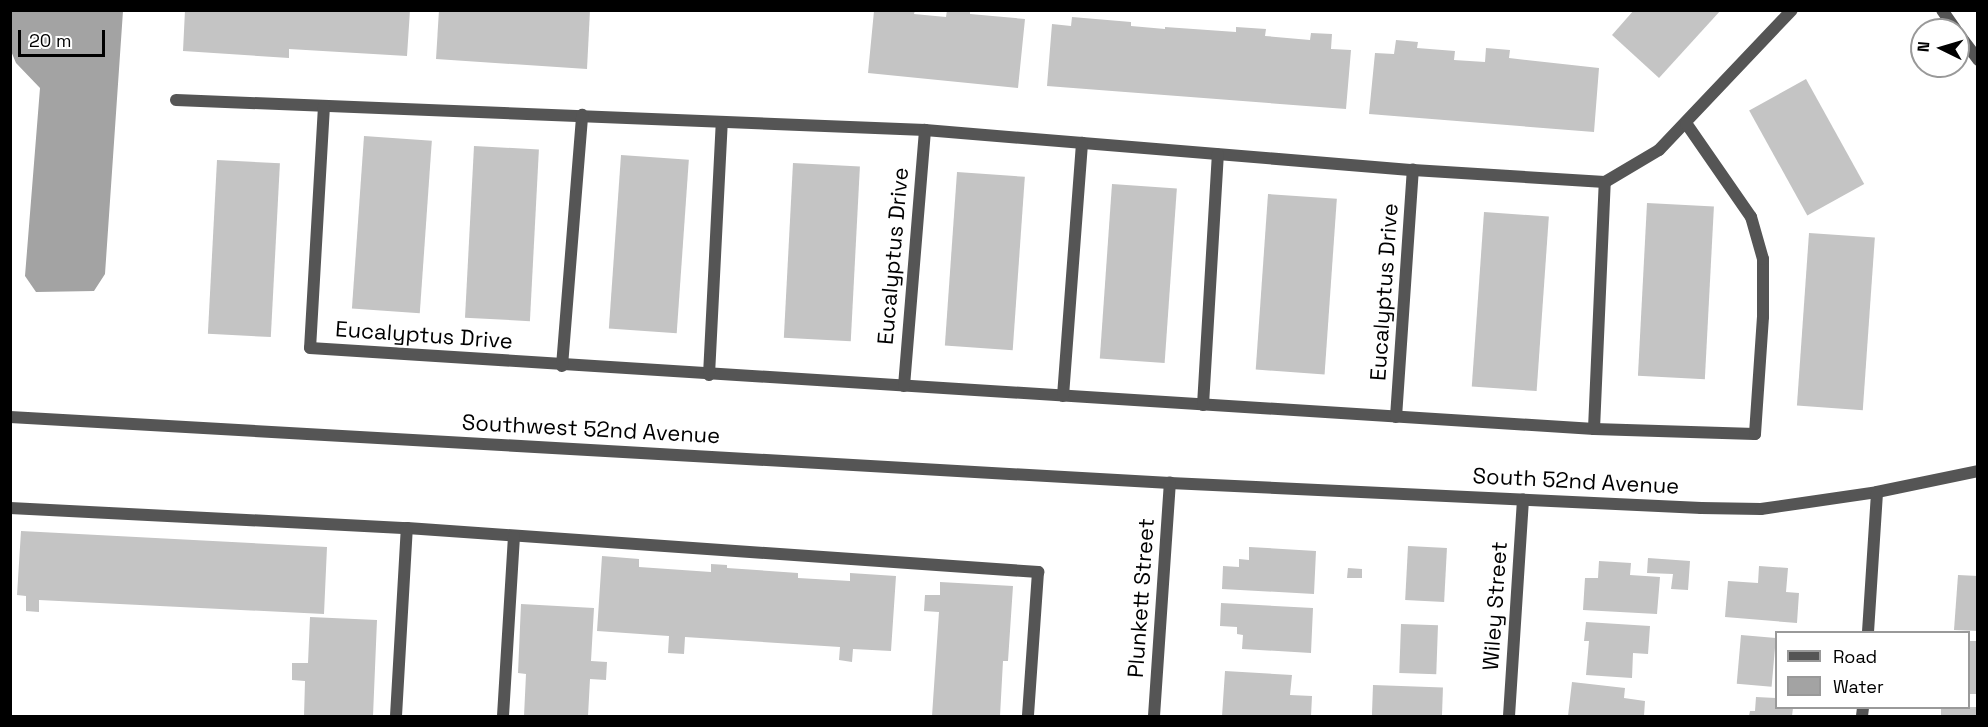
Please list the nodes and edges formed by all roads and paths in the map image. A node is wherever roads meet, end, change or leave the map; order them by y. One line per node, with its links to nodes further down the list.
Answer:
1 (1792, 10): 6 (street)
2 (176, 100): 3 (street)
3 (324, 106): 4 (street); 12 (street, Eucalyptus Drive)
4 (582, 115): 5 (street); 12 (street)
5 (722, 122): 7 (street); 13 (street)
6 (1686, 123): 11 (street); 19 (street, Eucalyptus Drive)
7 (925, 130): 8 (street); 14 (street, Eucalyptus Drive)
8 (1082, 143): 9 (street); 15 (street)
9 (1218, 154): 10 (street); 16 (street)
10 (1413, 170): 11 (street); 18 (street, Eucalyptus Drive)
11 (1605, 182): 19 (street)
12 (562, 366): 13 (street, Eucalyptus Drive)
13 (709, 375): 14 (street, Eucalyptus Drive)
14 (904, 387): 15 (street, Eucalyptus Drive)
15 (1063, 396): 16 (street, Eucalyptus Drive)
16 (1203, 405): 18 (street, Eucalyptus Drive)
17 (10, 417): 21 (street, Southwest 52nd Avenue)
18 (1396, 417): 19 (street, Eucalyptus Drive)
19 (1594, 429)
20 (1977, 471): 22 (street, South 52nd Avenue)
21 (1170, 483): 23 (street, South 52nd Avenue); 31 (street, Plunkett Street)
22 (1877, 492): 23 (street, South 52nd Avenue); 27 (street)
23 (1523, 499): 32 (street, Wiley Street)
24 (10, 508): 25 (street)
25 (407, 528): 26 (street); 28 (street)
26 (514, 536): 29 (street); 30 (street)
27 (1868, 631)
28 (396, 717)
29 (503, 717)
30 (1028, 717)
31 (1154, 717)
32 (1509, 717)

